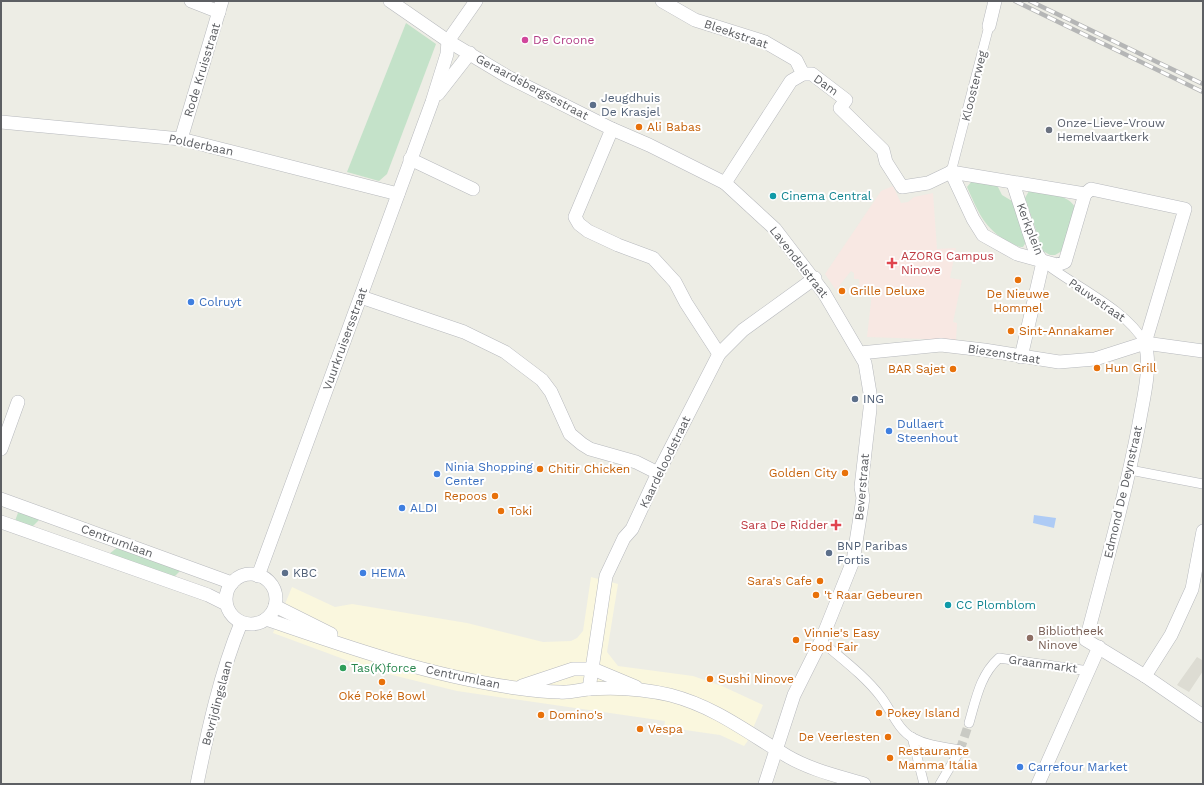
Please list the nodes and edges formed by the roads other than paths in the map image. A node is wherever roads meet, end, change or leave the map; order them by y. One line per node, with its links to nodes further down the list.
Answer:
1 (191, 1): 6 (street)
2 (390, 1): 8 (street, Geraardsbergsestraat)
3 (476, 1): 8 (street)
4 (662, 1): 10 (street, Bleekstraat)
5 (995, 1): 7 (street, Kloosterweg)
6 (221, 6): 14 (street, Rode Kruisstraat)
7 (989, 26): 16 (street, Kloosterweg)
8 (448, 41): 9 (street, Geraardsbergsestraat); 11 (street, Vuurkruisersstraat)
9 (470, 53): 11 (street, Vuurkruisersstraat); 13 (street, Geraardsbergsestraat)
10 (803, 74): 16 (street, Dam); 17 (street, Dam)
11 (432, 102): 15 (street, Vuurkruisersstraat)
12 (1, 122): 14 (street, Polderbaan)
13 (612, 129): 17 (street, Geraardsbergsestraat); 28 (street)
14 (181, 139): 20 (street, Polderbaan)
15 (410, 159): 19 (street); 20 (street, Vuurkruisersstraat)
16 (952, 172): 18 (street, Kerkplein); 22 (street, Kerkplein)
17 (725, 183): 23 (street, Lavendelstraat)
18 (1013, 183): 21 (street, Kerkplein); 22 (street, Kerkplein)
19 (472, 188)
20 (398, 194): 24 (street, Vuurkruisersstraat)
21 (1086, 194): 22 (street, Kerkplein); 25 (street)
22 (1042, 261): 25 (street, Pauwstraat); 29 (street)
23 (815, 278): 27 (street, Lavendelstraat); 28 (street, Kaardeloodstraat)
24 (360, 297): 33 (street); 38 (street, Vuurkruisersstraat)
25 (1145, 343): 26 (street); 29 (street, Biezenstraat); 32 (street, Edmond De Deynstraat)
26 (1203, 351)
27 (860, 353): 29 (street, Biezenstraat); 44 (street, Beverstraat)
28 (719, 354): 33 (street, Kaardeloodstraat)
29 (1021, 357)
30 (18, 402): 31 (street)
31 (1, 449)
32 (1130, 470): 34 (street); 45 (street, Edmond De Deynstraat)
33 (658, 473): 47 (street, Kaardeloodstraat)
34 (1203, 484)
35 (1, 499): 39 (street, Centrumlaan)
36 (1, 522): 40 (street, Centrumlaan)
37 (1203, 531): 49 (street)
38 (258, 576): 39 (street); 41 (street)
39 (232, 583): 40 (street)
40 (226, 604): 43 (street, Centrumlaan)
41 (275, 606): 42 (street); 46 (street, Centrumlaan)
42 (266, 619): 43 (street); 46 (street, Centrumlaan)
43 (241, 622): 57 (street, Bevrijdingslaan)
44 (821, 641): 55 (street); 56 (street, Beverstraat)
45 (1099, 646): 48 (street); 49 (street)
46 (365, 651): 50 (street, Centrumlaan)
47 (593, 669): 50 (street, Centrumlaan); 51 (street, Kaardeloodstraat); 52 (street, Centrumlaan)
48 (1089, 671): 54 (street, Graanmarkt); 62 (street)
49 (1145, 676): 53 (street)
50 (516, 688): 51 (street, Centrumlaan)
51 (589, 689): 52 (street, Centrumlaan)
52 (647, 691): 56 (street, Centrumlaan)
53 (1203, 716)
54 (969, 723)
55 (912, 737): 60 (street); 61 (street)
56 (775, 748): 58 (street, Beverstraat); 59 (street, Centrumlaan)
57 (197, 784)
58 (765, 784)
59 (864, 784)
60 (924, 784)
61 (940, 784)
62 (1038, 784)

